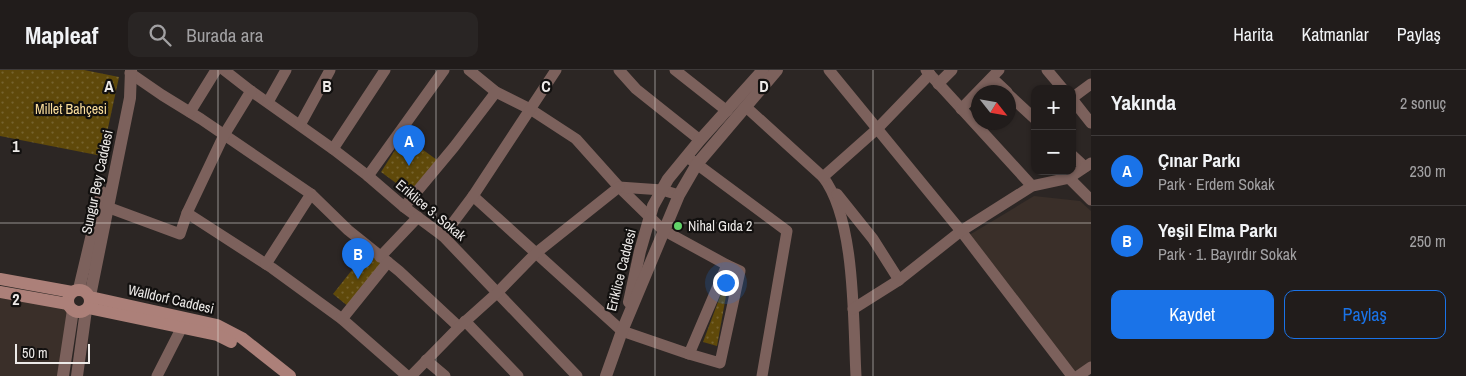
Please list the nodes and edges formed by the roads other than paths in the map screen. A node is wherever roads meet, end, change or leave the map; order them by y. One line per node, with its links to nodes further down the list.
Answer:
1 (216, 70): 35 (street)
2 (224, 70): 18 (street, Eriklice 3. Sokak)
3 (286, 70): 29 (street)
4 (330, 70): 38 (street)
5 (385, 70): 42 (street)
6 (444, 70): 46 (street)
7 (469, 70): 19 (street)
8 (619, 70): 41 (street)
9 (675, 70): 34 (street)
10 (763, 70): 34 (street, Eriklice Caddesi)
11 (777, 70): 31 (street, Eriklice Caddesi)
12 (829, 70): 39 (street)
13 (952, 70): 21 (street)
14 (1047, 70): 24 (street)
15 (131, 71): 35 (street); 56 (street, Sungur Bey Caddesi); 72 (street, Sungur Bey Caddesi)
16 (550, 72): 32 (street)
17 (928, 72): 21 (street); 39 (street)
18 (239, 74): 25 (street, Eriklice 3. Sokak)
19 (483, 74): 26 (street)
20 (996, 74): 23 (street); 33 (street)
21 (938, 84): 33 (street)
22 (1091, 84): 27 (street)
23 (1003, 85)
24 (1060, 85)
25 (251, 91): 29 (street, Eriklice 3. Sokak); 40 (street)
26 (496, 92): 32 (street); 57 (street)
27 (1076, 96)
28 (1016, 101): 36 (street)
29 (268, 102): 38 (street, Eriklice 3. Sokak)
30 (1076, 104): 37 (street)
31 (746, 107): 44 (street, Eriklice Caddesi); 48 (street)
32 (530, 109): 50 (street); 53 (street)
33 (962, 110): 49 (street)
34 (727, 111): 41 (street, Eriklice Caddesi)
35 (190, 112): 40 (street)
36 (1031, 115)
37 (1091, 123)
38 (300, 125): 42 (street, Eriklice 3. Sokak)
39 (877, 129): 48 (street); 62 (street)
40 (224, 135): 52 (street); 58 (street)
41 (700, 140): 44 (street, Eriklice Caddesi)
42 (333, 149): 46 (street, Eriklice 3. Sokak)
43 (1076, 158): 45 (street)
44 (692, 160): 51 (street, Eriklice Caddesi); 54 (street, Eriklice Caddesi); 93 (street)
45 (1088, 165): 47 (street)
46 (368, 176): 57 (street, Eriklice 3. Sokak)
47 (1069, 178): 49 (street); 55 (street)
48 (826, 181): 69 (street); 74 (street)
49 (1032, 186): 62 (street)
50 (619, 187): 51 (street); 60 (street); 64 (street)
51 (662, 190): 54 (street); 60 (street, Eriklice Caddesi)
52 (312, 194): 65 (street); 66 (street)
53 (473, 196): 63 (street); 64 (street)
54 (679, 196): 61 (street, Eriklice Caddesi)
55 (1091, 200)
56 (107, 207): 58 (street); 72 (street, Sungur Bey Caddesi)
57 (404, 207): 59 (street, Eriklice 3. Sokak)
58 (187, 213): 66 (street)
59 (418, 217): 63 (street, Eriklice 3. Sokak); 65 (street)
60 (650, 217): 61 (street, Eriklice Caddesi); 78 (street, Eriklice Caddesi)
61 (663, 230): 67 (street); 78 (street, Eriklice Caddesi)
62 (960, 231): 69 (street); 95 (street)
63 (443, 236): 71 (street, Eriklice 3. Sokak)
64 (536, 253): 71 (street); 78 (street)
65 (384, 260): 75 (street); 76 (street)
66 (266, 264): 75 (street)
67 (727, 265): 79 (street); 79 (street)
68 (0, 279): 72 (main road, Walldorf Caddesi)
69 (899, 280): 74 (street)
70 (0, 292): 73 (main road)
71 (498, 292): 76 (street); 91 (street, Eriklice 3. Sokak)
72 (84, 299): 73 (main road); 73 (main road); 77 (main road, Walldorf Caddesi); 83 (street, Sungur Bey Caddesi); 86 (main road, Walldorf Caddesi)
73 (70, 307): 82 (street)
74 (853, 309): 94 (street)
75 (342, 319): 87 (street)
76 (462, 324): 80 (street); 90 (street)
77 (182, 327): 84 (street); 85 (main road, Walldorf Caddesi)
78 (622, 331): 79 (street); 92 (street, Eriklice Caddesi)
79 (689, 354)
80 (426, 360): 88 (street); 89 (street)
81 (1091, 367): 96 (street)
82 (63, 376)
83 (77, 376)
84 (157, 376)
85 (277, 376)
86 (290, 376)
87 (407, 376)
88 (411, 376)
89 (445, 376)
90 (518, 376)
91 (577, 376)
92 (606, 376)
93 (762, 376)
94 (856, 376)
95 (1072, 376)
96 (1078, 376)

